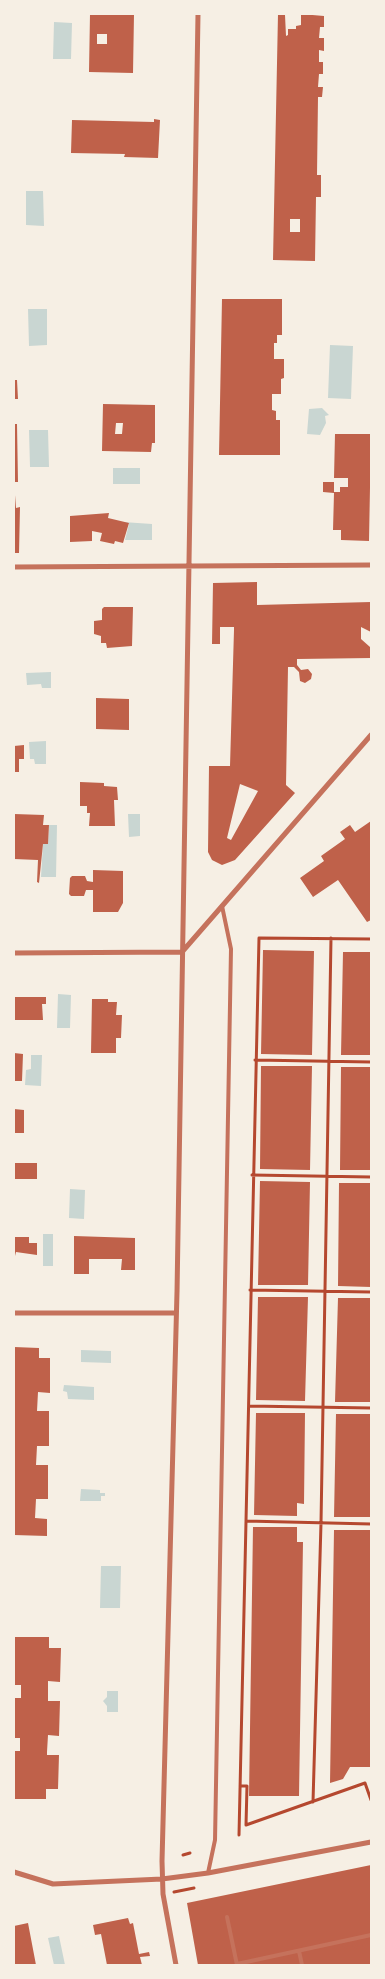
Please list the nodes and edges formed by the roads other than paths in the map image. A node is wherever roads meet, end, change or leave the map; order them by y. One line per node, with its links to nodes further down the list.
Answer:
1 (198, 14): 2 (street)
2 (190, 565): 3 (street); 4 (street); 7 (street)
3 (371, 565)
4 (14, 566)
5 (371, 735): 6 (street)
6 (222, 906): 7 (street); 13 (lane)
7 (182, 952): 8 (street); 10 (street)
8 (14, 953)
9 (14, 1313): 10 (street)
10 (176, 1313): 14 (street)
11 (371, 1842): 13 (street)
12 (14, 1872): 14 (street)
13 (208, 1873): 14 (street)
14 (162, 1879): 18 (street)
15 (227, 1917): 19 (lane)
16 (371, 1935): 17 (lane)
17 (299, 1951): 19 (lane); 20 (lane)
18 (176, 1965)
19 (237, 1965)
20 (302, 1965)

